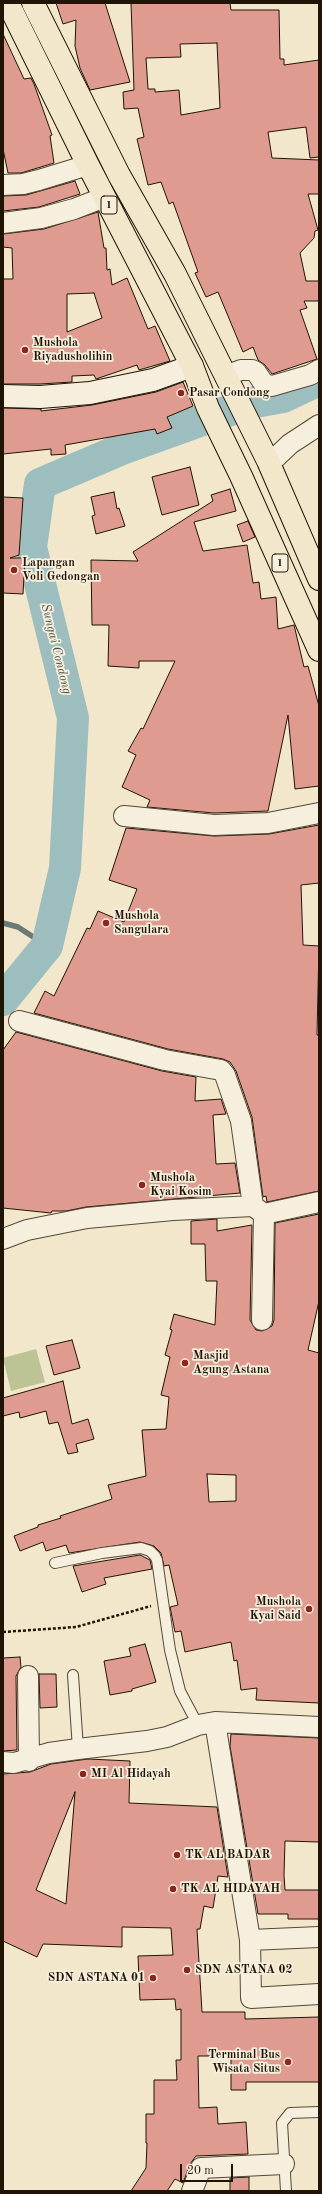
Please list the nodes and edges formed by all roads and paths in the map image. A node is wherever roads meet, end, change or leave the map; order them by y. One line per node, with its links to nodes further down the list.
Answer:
1 (8, 3): 3 (highway, 1)
2 (33, 3): 4 (highway, 1)
3 (88, 165): 5 (street); 6 (highway, 1)
4 (119, 175): 6 (highway); 10 (highway, 1)
5 (3, 185)
6 (102, 191): 7 (street); 8 (highway, 1)
7 (3, 223)
8 (192, 366): 11 (street); 15 (highway, 1)
9 (319, 370): 10 (street)
10 (225, 376): 13 (highway, 1)
11 (3, 396)
12 (319, 425): 13 (street)
13 (268, 462): 14 (highway, 1)
14 (319, 579)
15 (319, 650)
16 (319, 813): 17 (street)
17 (124, 816)
18 (19, 1021): 20 (street)
19 (319, 1202): 20 (street)
20 (259, 1210): 21 (street); 22 (street)
21 (3, 1239)
22 (262, 1320)
23 (55, 1562): 24 (lane)
24 (163, 1603): 25 (path); 28 (lane)
25 (3, 1632)
26 (73, 1675): 30 (lane)
27 (28, 1676): 31 (street)
28 (207, 1723): 29 (street); 30 (street); 34 (street)
29 (319, 1727)
30 (78, 1748): 31 (street)
31 (29, 1761): 32 (street)
32 (3, 1762)
33 (319, 1937): 34 (street)
34 (250, 1940): 35 (street)
35 (319, 1994)
36 (319, 2112): 37 (lane)
37 (284, 2164): 38 (street); 39 (lane)
38 (192, 2191)
39 (286, 2191)

